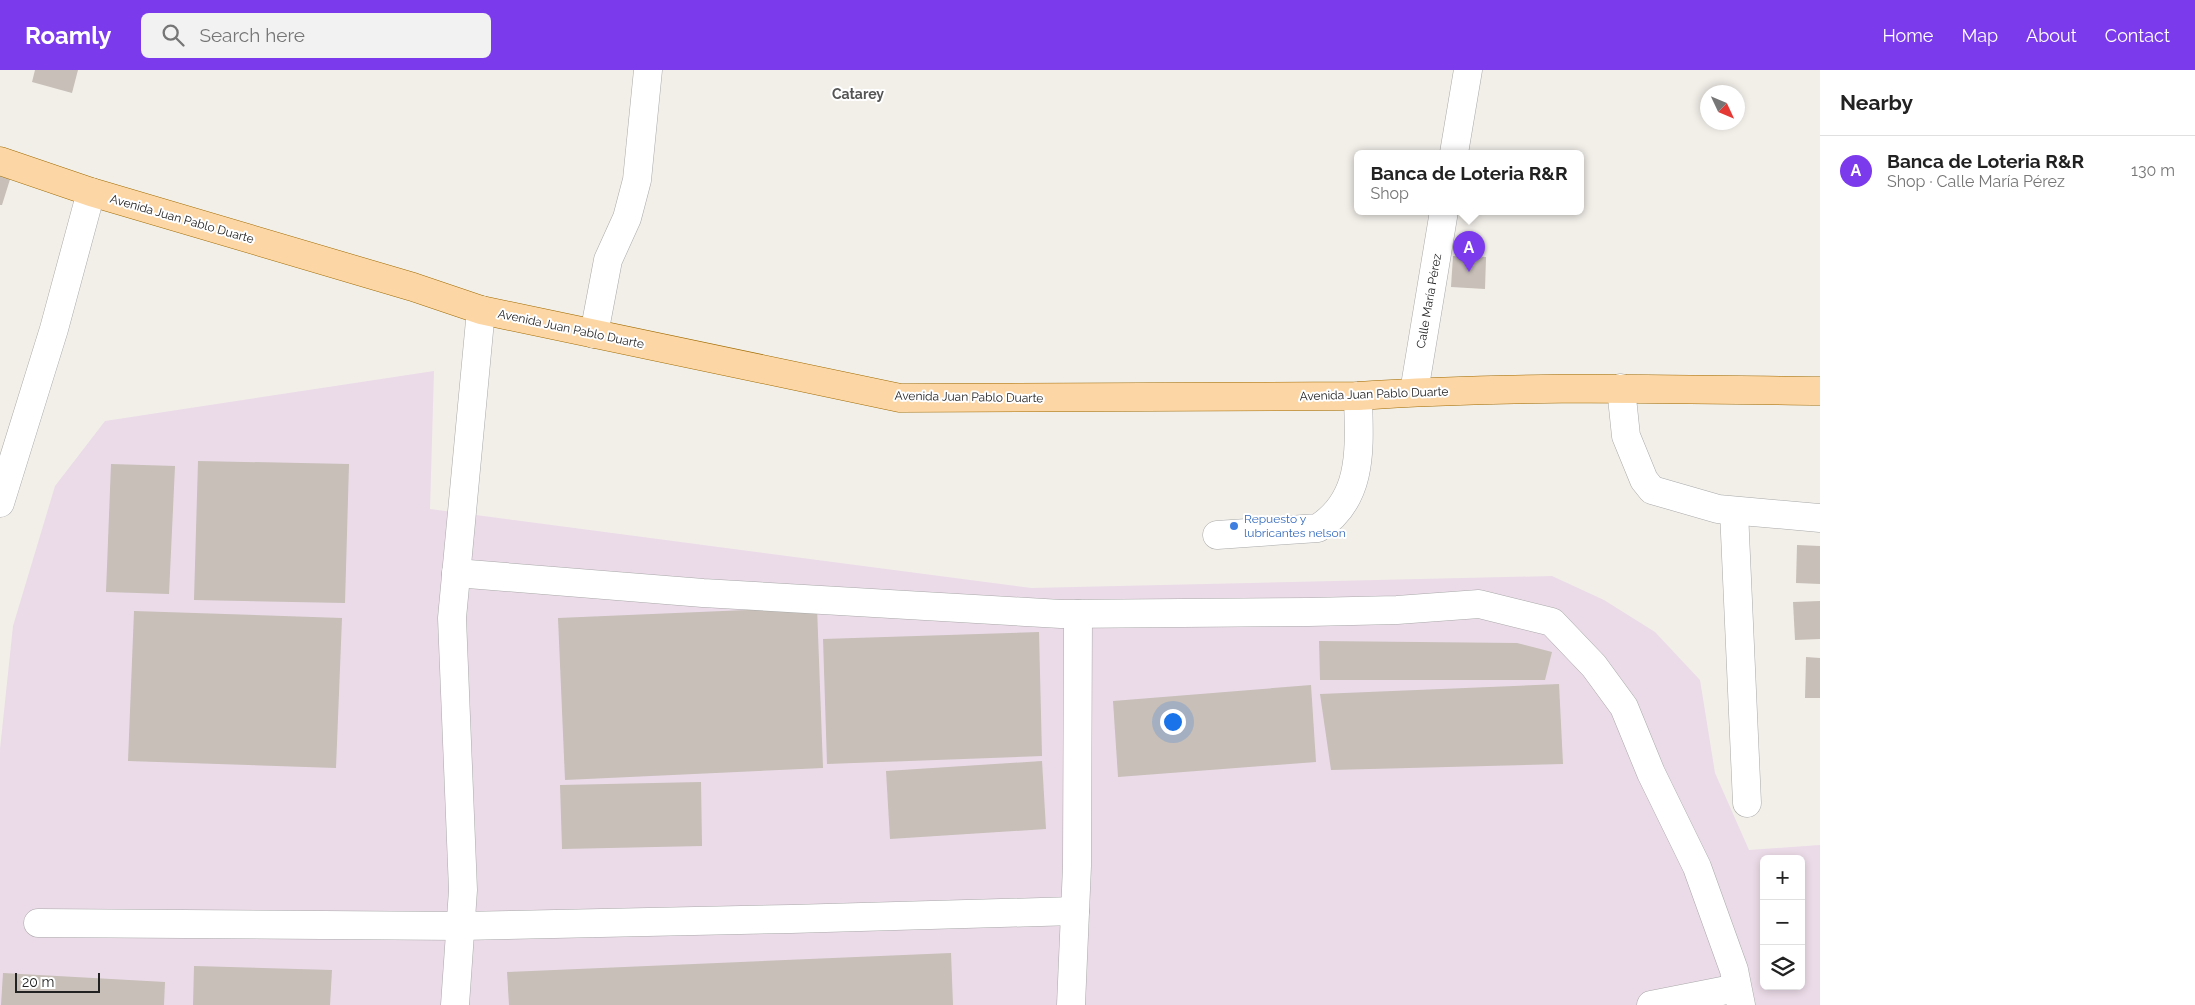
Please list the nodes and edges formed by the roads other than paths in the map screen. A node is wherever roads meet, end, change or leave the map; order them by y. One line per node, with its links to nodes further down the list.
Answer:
1 (648, 70): 8 (street)
2 (1468, 70): 3 (street)
3 (1455, 150)
4 (0, 161): 5 (main road, Avenida Juan Pablo Duarte)
5 (91, 192): 7 (main road, Avenida Juan Pablo Duarte); 13 (street)
6 (1443, 215): 11 (street, Calle María Pérez)
7 (481, 310): 8 (main road, Avenida Juan Pablo Duarte); 17 (street)
8 (594, 334): 12 (main road, Avenida Juan Pablo Duarte)
9 (1621, 388): 10 (main road, Avenida Juan Pablo Duarte); 11 (main road, Avenida Juan Pablo Duarte); 14 (street)
10 (1820, 391)
11 (1414, 392): 12 (main road, Avenida Juan Pablo Duarte)
12 (1358, 396): 16 (street)
13 (0, 503)
14 (1734, 511): 15 (street); 19 (street)
15 (1820, 518)
16 (1217, 535)
17 (456, 573): 18 (street); 22 (street)
18 (1078, 614): 20 (street); 23 (street)
19 (1747, 802)
20 (1075, 911): 22 (street); 25 (street)
21 (38, 923): 22 (street)
22 (461, 926): 24 (street)
23 (1739, 996): 26 (street)
24 (455, 1005)
25 (1071, 1005)
26 (1651, 1005)

